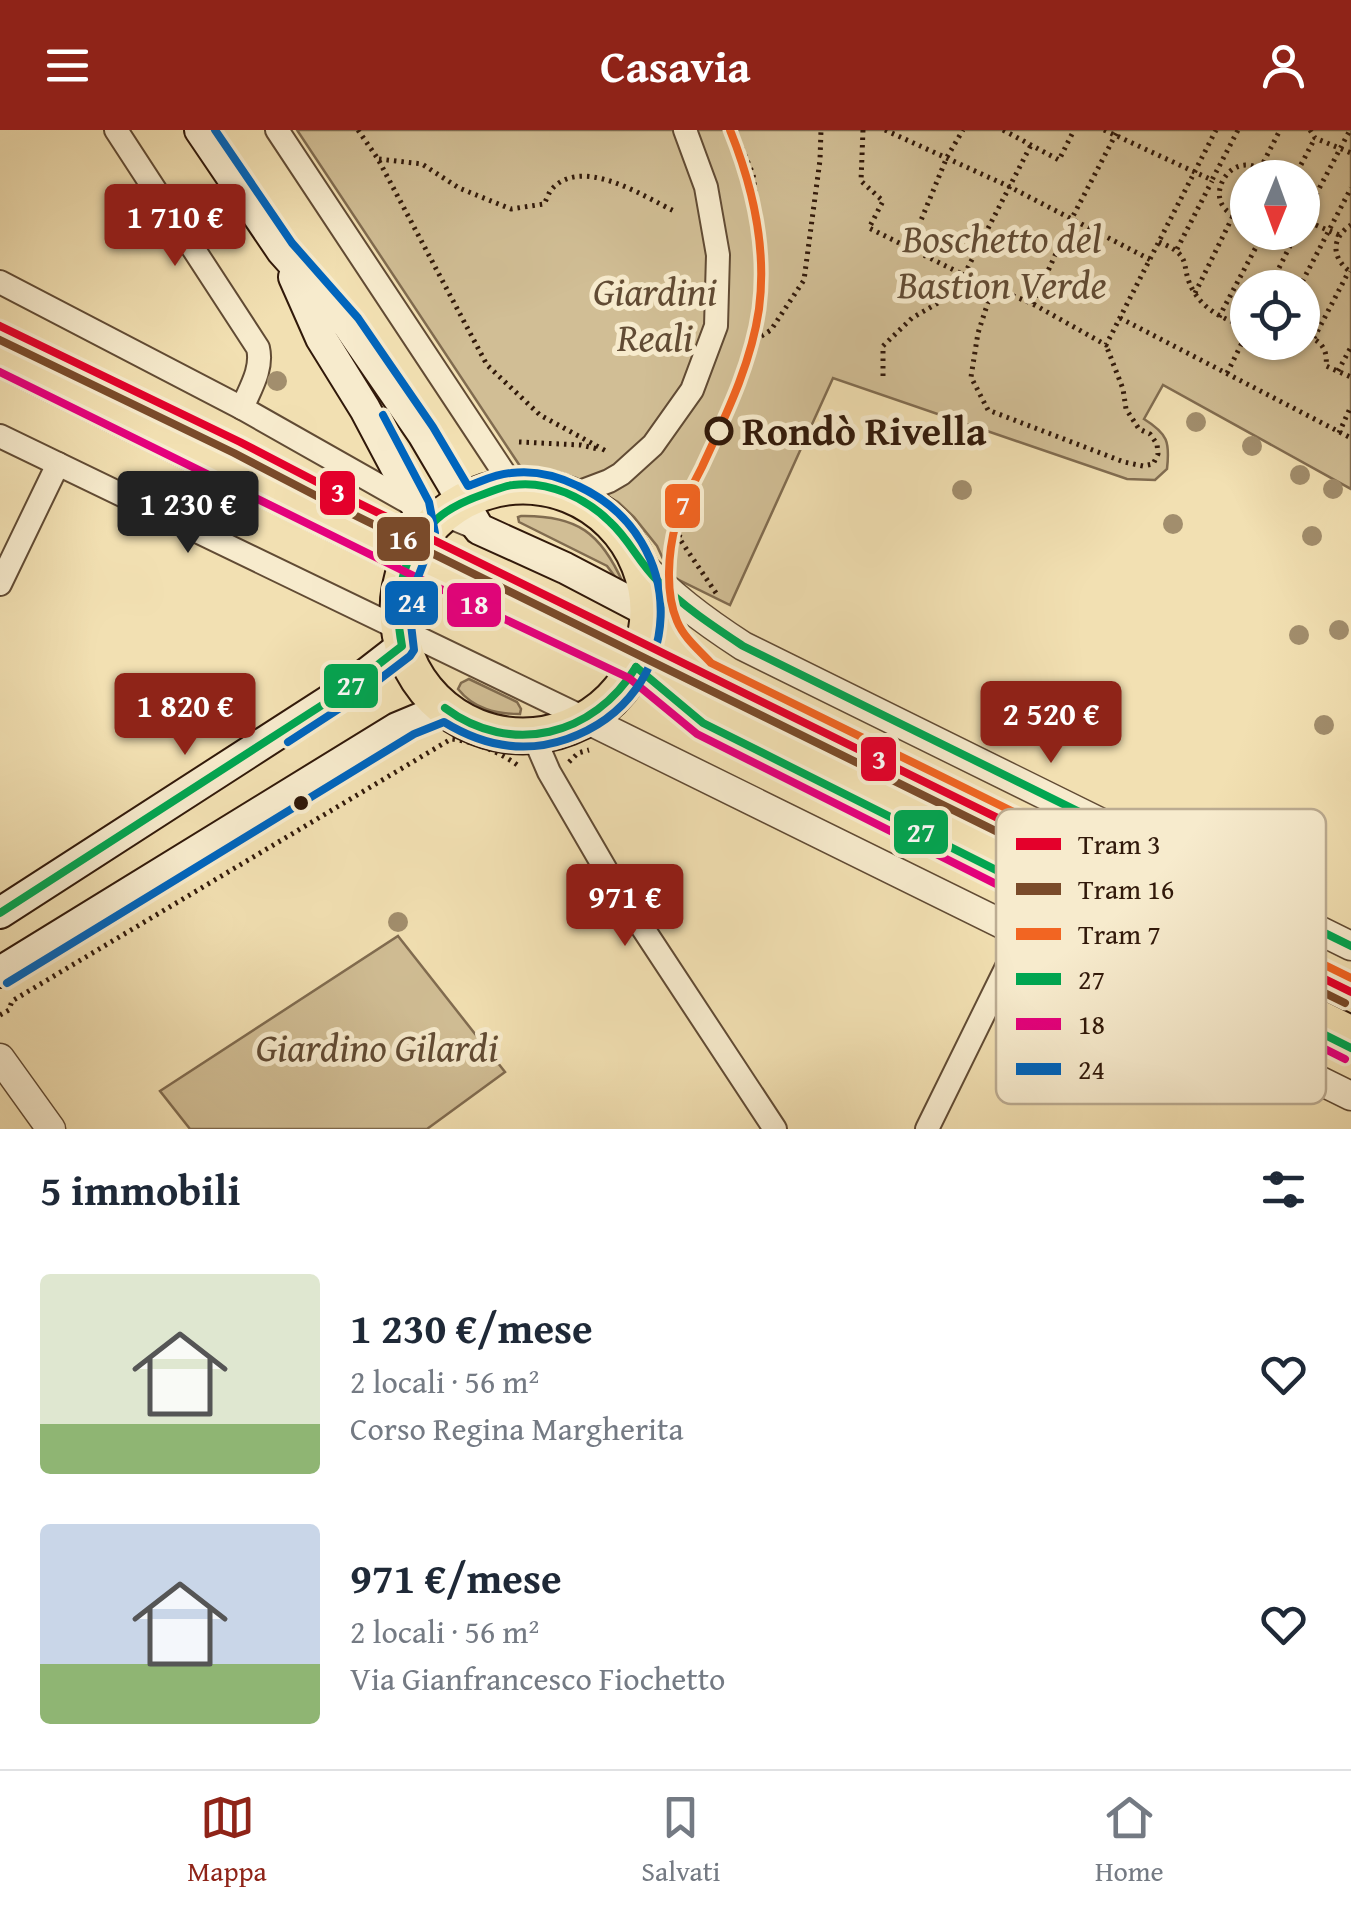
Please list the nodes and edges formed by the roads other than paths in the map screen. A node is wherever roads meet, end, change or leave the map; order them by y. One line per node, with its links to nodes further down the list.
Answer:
1 (116, 130): 8 (street)
2 (200, 130): 5 (main road)
3 (277, 130): 11 (street)
4 (685, 130): 12 (street)
5 (282, 251): 13 (main road); 13 (main road)
6 (0, 282): 8 (street)
7 (0, 358): 13 (main road)
8 (242, 408): 13 (street)
9 (0, 436): 10 (street)
10 (58, 464): 15 (street); 17 (street)
11 (512, 485): 12 (main road); 13 (main road)
12 (572, 496): 14 (main road)
13 (439, 524): 16 (main road); 17 (main road); 18 (main road)
14 (636, 558): 16 (main road); 22 (street)
15 (0, 584)
16 (649, 612): 18 (main road)
17 (400, 637): 19 (main road); 20 (street); 28 (main road)
18 (636, 667): 20 (main road); 23 (lane); 24 (main road); 27 (lane)
19 (444, 708): 21 (main road); 32 (main road)
20 (586, 719): 21 (main road); 29 (street)
21 (533, 736): 46 (street)
22 (1073, 809)
23 (996, 825)
24 (964, 836): 25 (main road); 26 (main road)
25 (996, 851)
26 (996, 852)
27 (996, 870)
28 (0, 912)
29 (996, 921)
30 (1326, 934): 31 (street)
31 (1351, 946)
32 (0, 972)
33 (1326, 986): 35 (lane)
34 (996, 989): 47 (street)
35 (1351, 998)
36 (1326, 1007): 37 (main road)
37 (1351, 1019)
38 (1326, 1021): 39 (main road)
39 (1351, 1034)
40 (1326, 1035): 41 (lane)
41 (1351, 1048)
42 (0, 1058): 45 (street)
43 (1326, 1084): 44 (street)
44 (1351, 1096)
45 (51, 1129)
46 (775, 1129)
47 (927, 1129)

